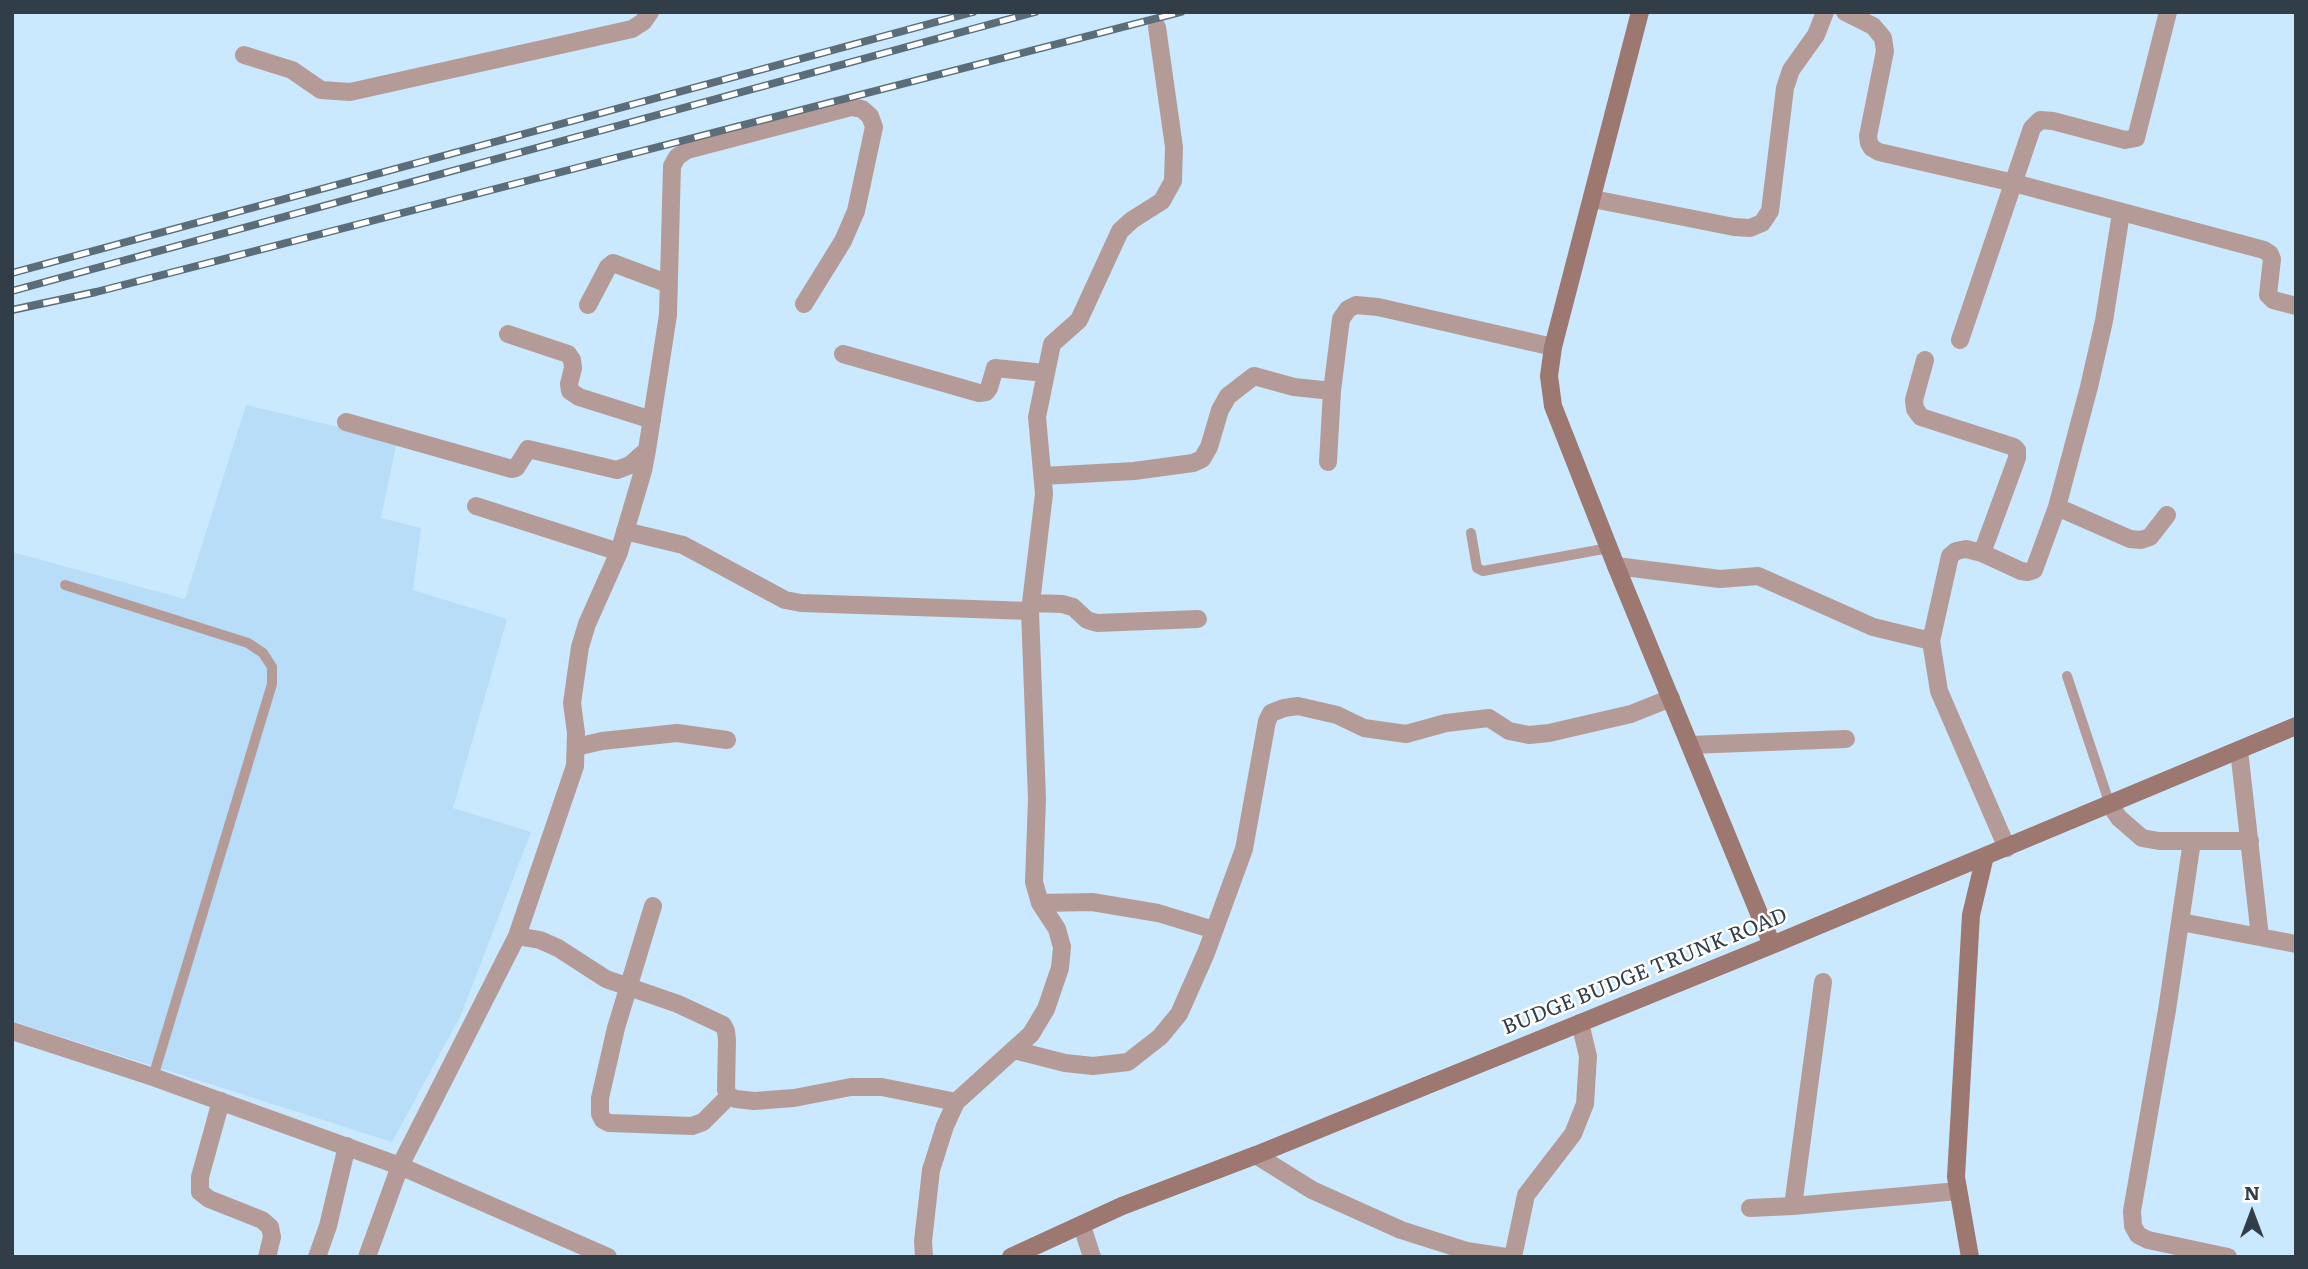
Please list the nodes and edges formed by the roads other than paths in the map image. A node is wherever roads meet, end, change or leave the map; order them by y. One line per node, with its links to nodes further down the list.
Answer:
1 (650, 12): 7 (street)
2 (1640, 12): 9 (street)
3 (1825, 12): 9 (street)
4 (1845, 12): 8 (street)
5 (2168, 12): 8 (street)
6 (1157, 27): 20 (street)
7 (244, 55)
8 (2014, 183): 10 (street); 16 (street)
9 (1593, 200): 17 (street)
10 (2121, 213): 14 (street); 28 (street)
11 (669, 284): 12 (street); 13 (street); 22 (street)
12 (804, 304)
13 (588, 305)
14 (2296, 306)
15 (508, 334): 22 (street)
16 (1959, 340)
17 (1553, 347): 21 (street); 32 (street)
18 (844, 354): 20 (street)
19 (1925, 360): 34 (street)
20 (1045, 373): 26 (street)
21 (1332, 391): 25 (street); 26 (street)
22 (652, 420): 24 (street)
23 (346, 422): 24 (street)
24 (647, 450): 30 (street)
25 (1328, 462)
26 (1043, 476): 37 (street)
27 (476, 506): 33 (street)
28 (2057, 507): 29 (street); 34 (street)
29 (2167, 515)
30 (625, 531): 33 (street); 37 (street)
31 (1471, 533): 32 (lane)
32 (1609, 548): 35 (street)
33 (619, 552): 46 (street)
34 (1982, 552): 39 (street)
35 (1616, 566): 39 (street); 41 (street)
36 (65, 585): 66 (lane)
37 (1030, 607): 38 (street); 53 (street)
38 (1198, 619)
39 (1931, 641): 51 (street)
40 (2067, 676): 48 (lane)
41 (1671, 698): 45 (street); 56 (street)
42 (2296, 726): 47 (street, BUDGE BUDGE TRUNK ROAD)
43 (1846, 739): 45 (street)
44 (727, 740): 46 (street)
45 (1690, 745): 60 (street)
46 (576, 747): 57 (street)
47 (2239, 750): 48 (street, BUDGE BUDGE TRUNK ROAD); 50 (street)
48 (2110, 805): 49 (street); 51 (street, BUDGE BUDGE TRUNK ROAD)
49 (2192, 841): 50 (street); 55 (street)
50 (2250, 841): 58 (street)
51 (2007, 848): 52 (street, BUDGE BUDGE TRUNK ROAD)
52 (1985, 856): 60 (street, BUDGE BUDGE TRUNK ROAD); 73 (street)
53 (1040, 903): 56 (street); 65 (street)
54 (653, 906): 62 (street)
55 (2181, 922): 58 (street); 87 (street)
56 (1214, 930): 65 (street)
57 (517, 936): 62 (street); 72 (street)
58 (2260, 937): 59 (street)
59 (2296, 944)
60 (1772, 945): 63 (street, BUDGE BUDGE TRUNK ROAD)
61 (1823, 982): 74 (street)
62 (629, 988): 67 (street); 67 (street)
63 (1580, 1023): 71 (street, BUDGE BUDGE TRUNK ROAD); 85 (street)
64 (12, 1031): 66 (street)
65 (1014, 1050): 69 (street)
66 (153, 1077): 68 (street)
67 (729, 1096): 69 (street)
68 (221, 1101): 70 (street); 77 (street)
69 (956, 1102): 81 (street)
70 (347, 1146): 72 (street); 78 (street)
71 (1256, 1155): 76 (street, BUDGE BUDGE TRUNK ROAD); 84 (street)
72 (400, 1166): 79 (street); 80 (street)
73 (1958, 1191): 74 (street); 86 (street)
74 (1793, 1206): 75 (street)
75 (1750, 1208)
76 (1082, 1226): 82 (street, BUDGE BUDGE TRUNK ROAD); 83 (street)
77 (267, 1257)
78 (317, 1257)
79 (367, 1257)
80 (608, 1257)
81 (924, 1257)
82 (1011, 1257)
83 (1093, 1257)
84 (1506, 1257)
85 (1513, 1257)
86 (1970, 1257)
87 (2228, 1257)

